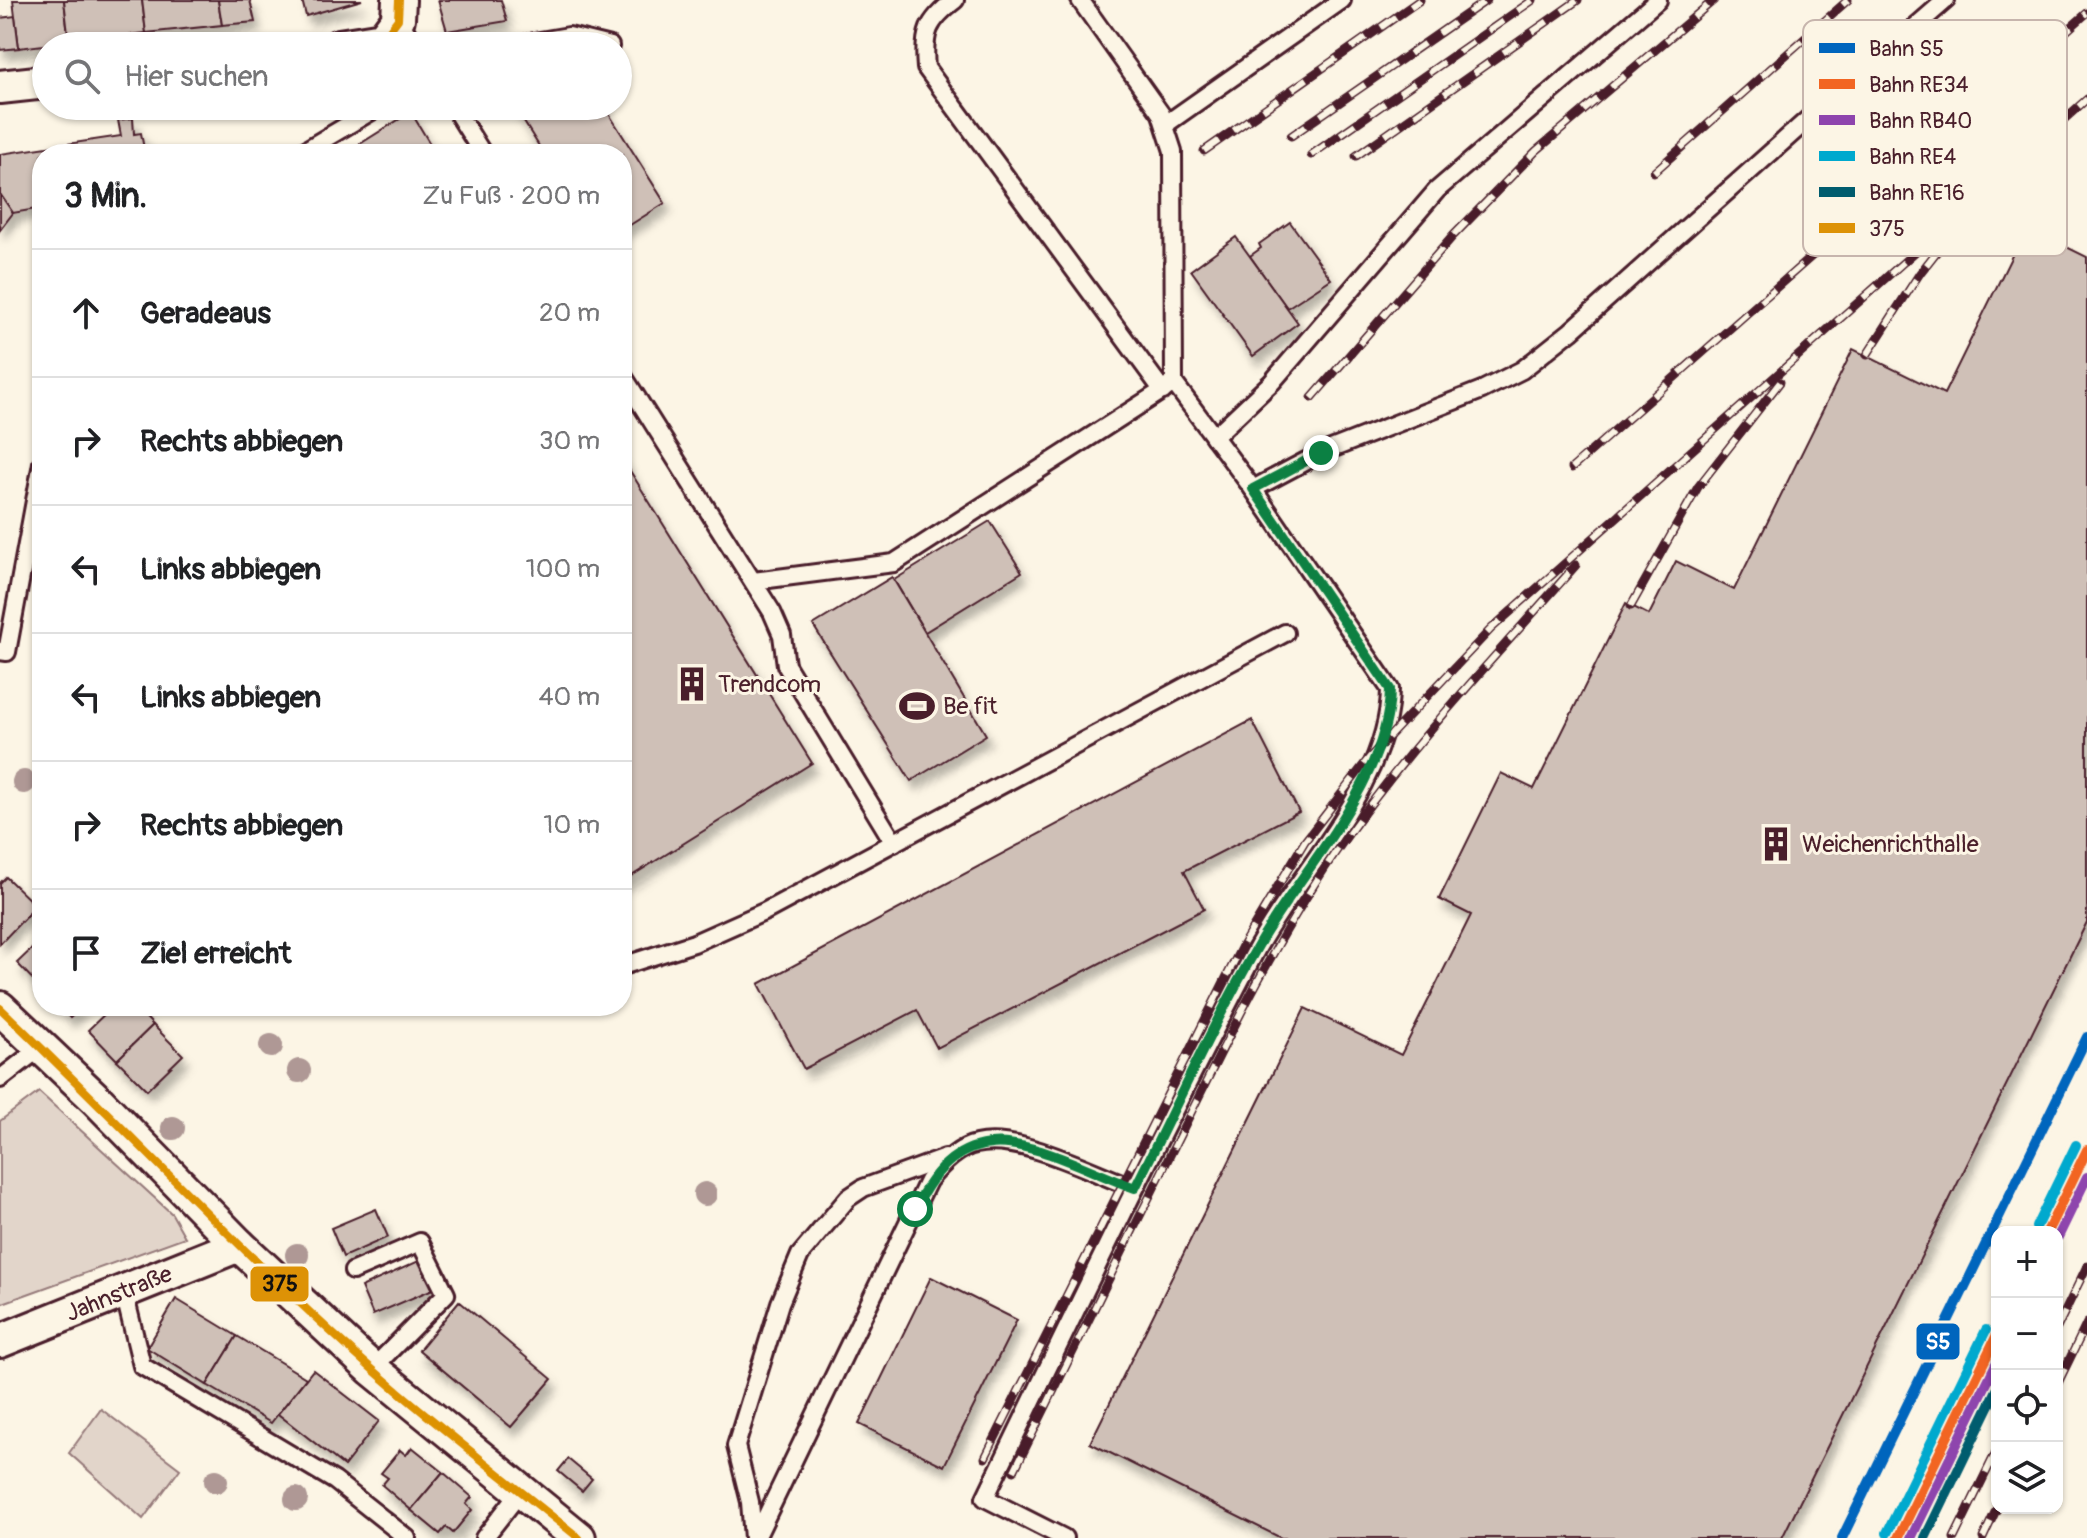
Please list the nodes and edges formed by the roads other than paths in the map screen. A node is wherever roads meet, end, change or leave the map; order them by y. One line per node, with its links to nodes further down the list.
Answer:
1 (955, 0): 18 (lane)
2 (1080, 0): 14 (lane)
3 (1342, 0): 14 (lane)
4 (1658, 0): 20 (lane)
5 (1946, 0): 7 (lane)
6 (399, 10): 8 (street); 9 (lane)
7 (1923, 20)
8 (387, 32)
9 (409, 32)
10 (32, 84): 11 (street)
11 (0, 87)
12 (356, 120): 16 (lane)
13 (462, 120): 17 (lane)
14 (1166, 124): 18 (lane)
15 (1803, 125): 21 (lane)
16 (316, 144)
17 (477, 144)
18 (1168, 387): 20 (lane); 23 (lane)
19 (632, 390): 23 (lane)
20 (1214, 437): 21 (lane)
21 (1253, 489): 32 (lane)
22 (32, 517): 25 (lane)
23 (753, 581): 26 (lane)
24 (1285, 633): 26 (lane)
25 (0, 651)
26 (894, 843): 27 (lane)
27 (632, 963)
28 (0, 1008): 29 (street)
29 (40, 1048): 30 (lane); 33 (street)
30 (0, 1079)
31 (961, 1151): 32 (lane); 42 (lane); 42 (lane)
32 (1135, 1188): 43 (lane)
33 (239, 1245): 35 (street, Jahnstraße); 37 (street)
34 (353, 1271): 37 (lane)
35 (124, 1292): 36 (street, Jahnstraße); 39 (lane)
36 (0, 1341)
37 (372, 1369): 38 (street)
38 (521, 1491): 40 (lane); 41 (street)
39 (407, 1538)
40 (484, 1538)
41 (579, 1538)
42 (754, 1538)
43 (1064, 1538)

